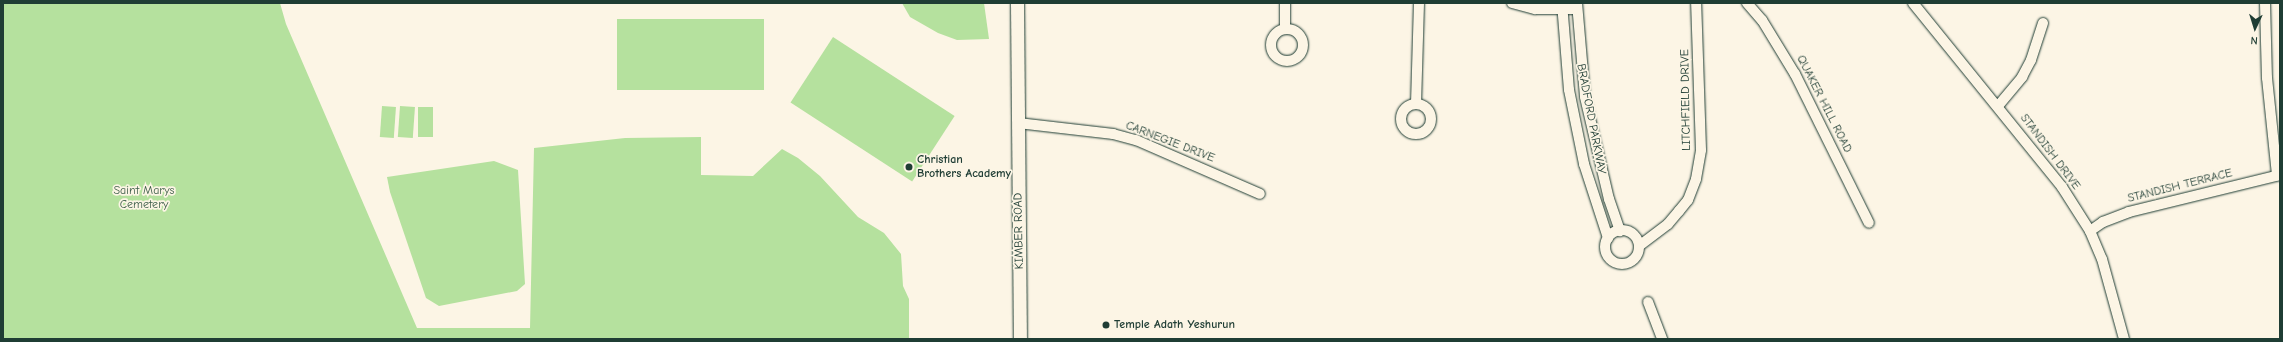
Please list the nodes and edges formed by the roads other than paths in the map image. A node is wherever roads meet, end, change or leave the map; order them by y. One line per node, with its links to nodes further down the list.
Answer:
1 (1017, 3): 15 (street, KIMBER ROAD)
2 (1285, 3): 12 (street)
3 (1419, 3): 13 (street)
4 (1512, 3): 9 (street)
5 (1696, 3): 22 (street, LITCHFIELD DRIVE)
6 (1747, 3): 18 (street, QUAKER HILL ROAD)
7 (1913, 3): 14 (street, STANDISH DRIVE)
8 (2265, 3): 16 (street)
9 (1562, 6): 10 (street); 21 (street, BRADFORD PARKWAY)
10 (1577, 6): 19 (street, BRADFORD PARKWAY)
11 (2043, 24): 14 (street)
12 (1285, 28)
13 (1416, 104)
14 (1998, 106): 20 (street, STANDISH DRIVE)
15 (1018, 123): 17 (street, CARNEGIE DRIVE); 24 (street, KIMBER ROAD)
16 (2278, 175): 20 (street, STANDISH TERRACE)
17 (1260, 194)
18 (1869, 222)
19 (1620, 231): 21 (street); 22 (street)
20 (2090, 231): 26 (street, STANDISH DRIVE)
21 (1608, 238): 22 (street, BRADFORD PARKWAY)
22 (1639, 246)
23 (1648, 302): 25 (street)
24 (1020, 339)
25 (1662, 339)
26 (2124, 339)

